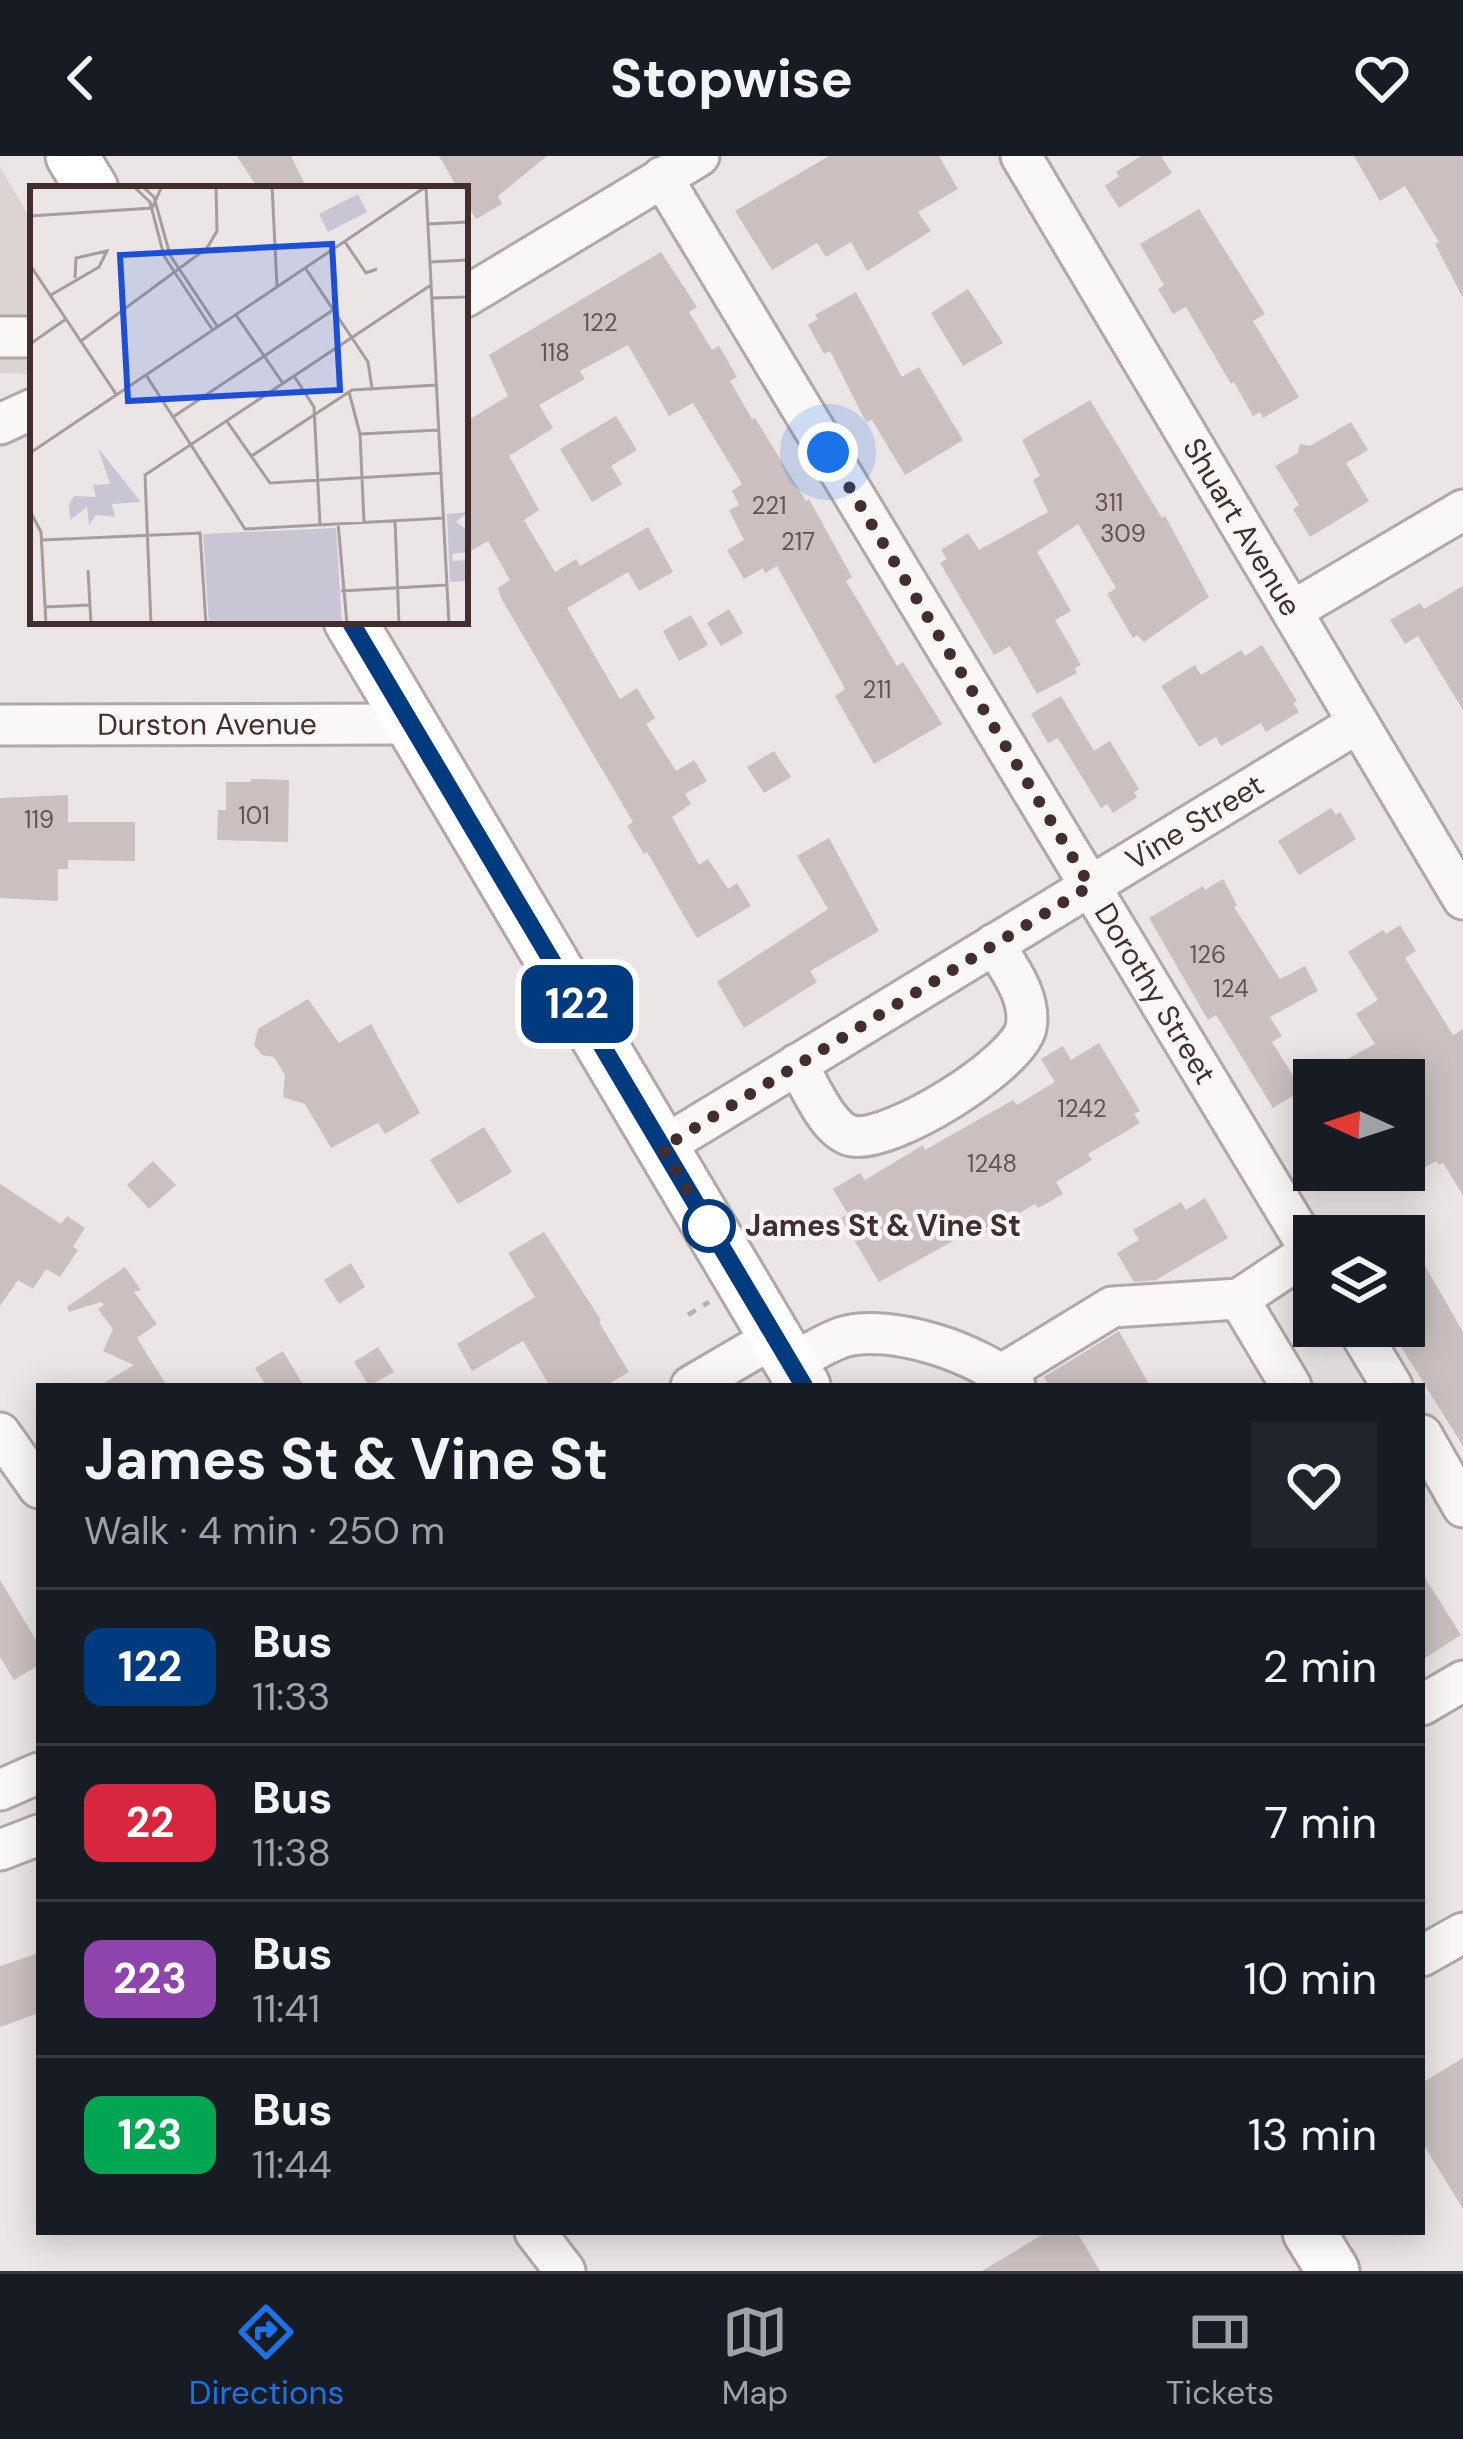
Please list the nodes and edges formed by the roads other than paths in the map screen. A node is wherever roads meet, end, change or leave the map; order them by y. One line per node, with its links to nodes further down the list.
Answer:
1 (72, 156): 5 (main road)
2 (699, 156): 4 (street)
3 (1021, 156): 12 (street, Shuart Avenue)
4 (662, 177): 6 (street); 17 (street, Dorothy Street)
5 (90, 186)
6 (468, 295)
7 (0, 337): 8 (street)
8 (30, 338)
9 (30, 410): 10 (street)
10 (0, 424)
11 (1463, 510): 12 (street)
12 (1292, 611): 14 (street, Shuart Avenue)
13 (352, 624): 15 (main road)
14 (1358, 723): 17 (street, Vine Street); 18 (street, Shuart Avenue)
15 (412, 724): 16 (street, Durston Avenue); 21 (main road)
16 (0, 725)
17 (1090, 886): 19 (street, Vine Street); 22 (street, Dorothy Street)
18 (1463, 899)
19 (994, 944): 20 (street, Vine Street); 20 (street)
20 (797, 1064): 21 (street, Vine Street)
21 (662, 1148): 26 (main road)
22 (1293, 1223)
23 (1293, 1266): 24 (street)
24 (1239, 1299): 27 (street); 29 (street)
25 (1369, 1347): 30 (street)
26 (790, 1362): 27 (street); 28 (street)
27 (1008, 1380)
28 (704, 1383)
29 (1289, 1383)
30 (1390, 1383)
31 (0, 1433): 33 (street)
32 (1425, 1443): 34 (street)
33 (36, 1484)
34 (1446, 1502)
35 (1463, 1681): 36 (street)
36 (1425, 1703)
37 (36, 1774): 38 (street)
38 (0, 1790)
39 (36, 1836): 40 (street)
40 (0, 1850)
41 (1463, 1933): 42 (street)
42 (1425, 1954)
43 (537, 2235): 45 (street)
44 (1311, 2235): 46 (main road)
45 (565, 2271)
46 (1333, 2271)

